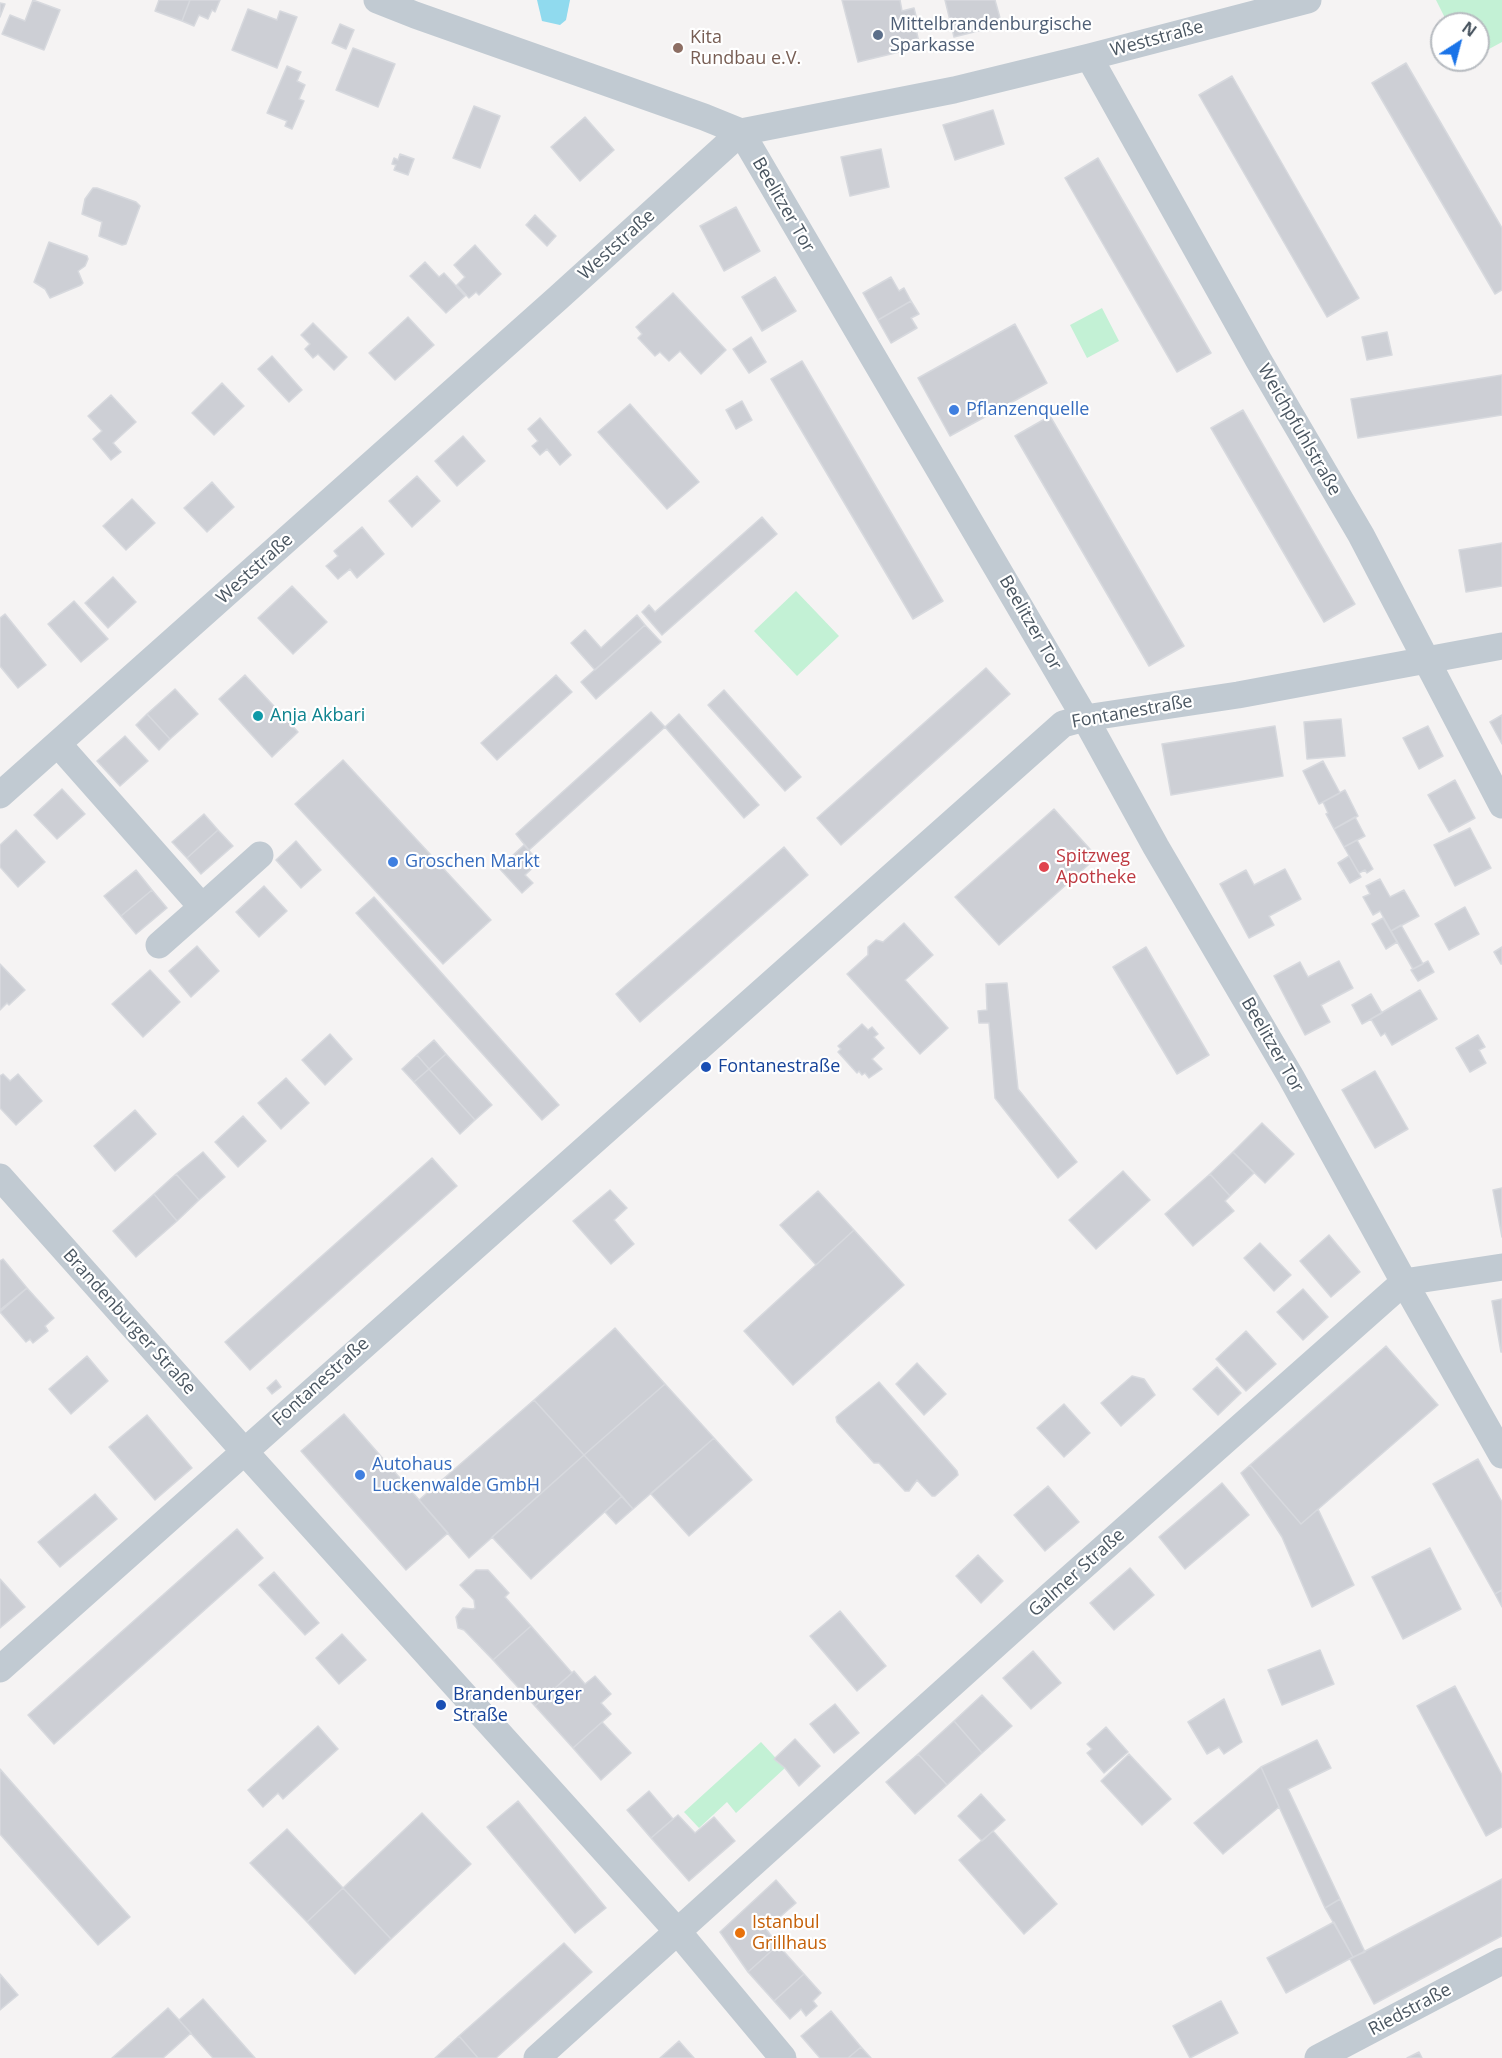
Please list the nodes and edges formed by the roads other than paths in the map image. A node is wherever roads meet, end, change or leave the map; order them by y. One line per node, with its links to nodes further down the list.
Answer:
1 (377, 0): 3 (street)
2 (1308, 0): 4 (street, Weststraße)
3 (417, 8): 5 (street)
4 (1089, 57): 5 (street, Weststraße); 7 (street, Weichpfuhlstraße)
5 (741, 132): 8 (street, Beelitzer Tor); 9 (street, Weststraße)
6 (1502, 646): 7 (street, Fontanestraße)
7 (1427, 660): 8 (street, Fontanestraße); 11 (street, Weichpfuhlstraße)
8 (1085, 718): 17 (street, Beelitzer Tor); 18 (street, Fontanestraße)
9 (58, 744): 10 (street, Weststraße); 13 (street)
10 (0, 795)
11 (1502, 805)
12 (260, 855): 13 (street)
13 (202, 907): 14 (street)
14 (159, 945)
15 (0, 1177): 18 (street, Brandenburger Straße)
16 (1502, 1267): 17 (street)
17 (1404, 1282): 19 (street, Beelitzer Tor); 21 (street, Galmer Straße)
18 (244, 1451): 20 (street, Fontanestraße); 21 (street, Brandenburger Straße)
19 (1502, 1455)
20 (0, 1669)
21 (678, 1932): 23 (street, Galmer Straße); 24 (street, Brandenburger Straße)
22 (1502, 1961): 25 (street, Riedstraße)
23 (537, 2058)
24 (783, 2058)
25 (1318, 2058)

